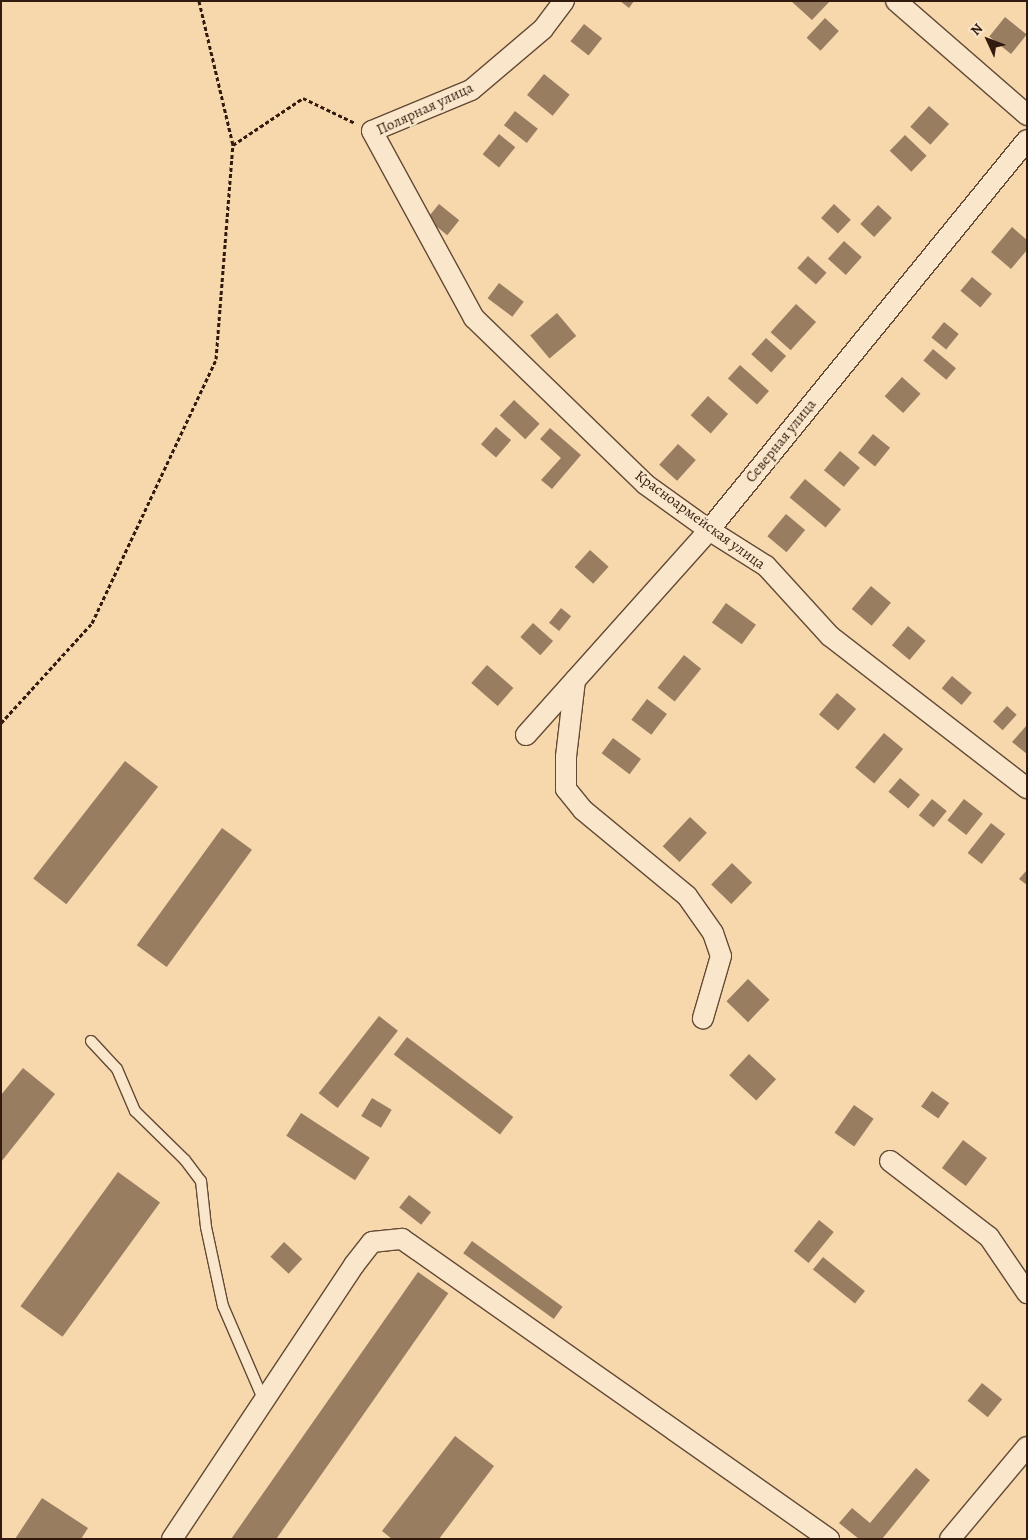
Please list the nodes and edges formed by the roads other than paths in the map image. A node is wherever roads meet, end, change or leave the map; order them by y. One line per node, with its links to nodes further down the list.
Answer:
1 (564, 1): 5 (street, Полярная улица)
2 (896, 1): 3 (street)
3 (1027, 114)
4 (1027, 140): 6 (street, Северная улица)
5 (474, 318): 6 (street, Красноармейская улица)
6 (709, 530): 7 (street, Северная улица); 9 (street, Красноармейская улица)
7 (575, 680): 8 (street, Северная улица); 10 (street)
8 (526, 735)
9 (1027, 788)
10 (702, 1018)
11 (91, 1041): 14 (lane)
12 (890, 1161): 13 (street)
13 (1027, 1293)
14 (264, 1400): 16 (street); 17 (street)
15 (1027, 1447): 18 (street)
16 (172, 1539)
17 (829, 1539)
18 (950, 1539)

